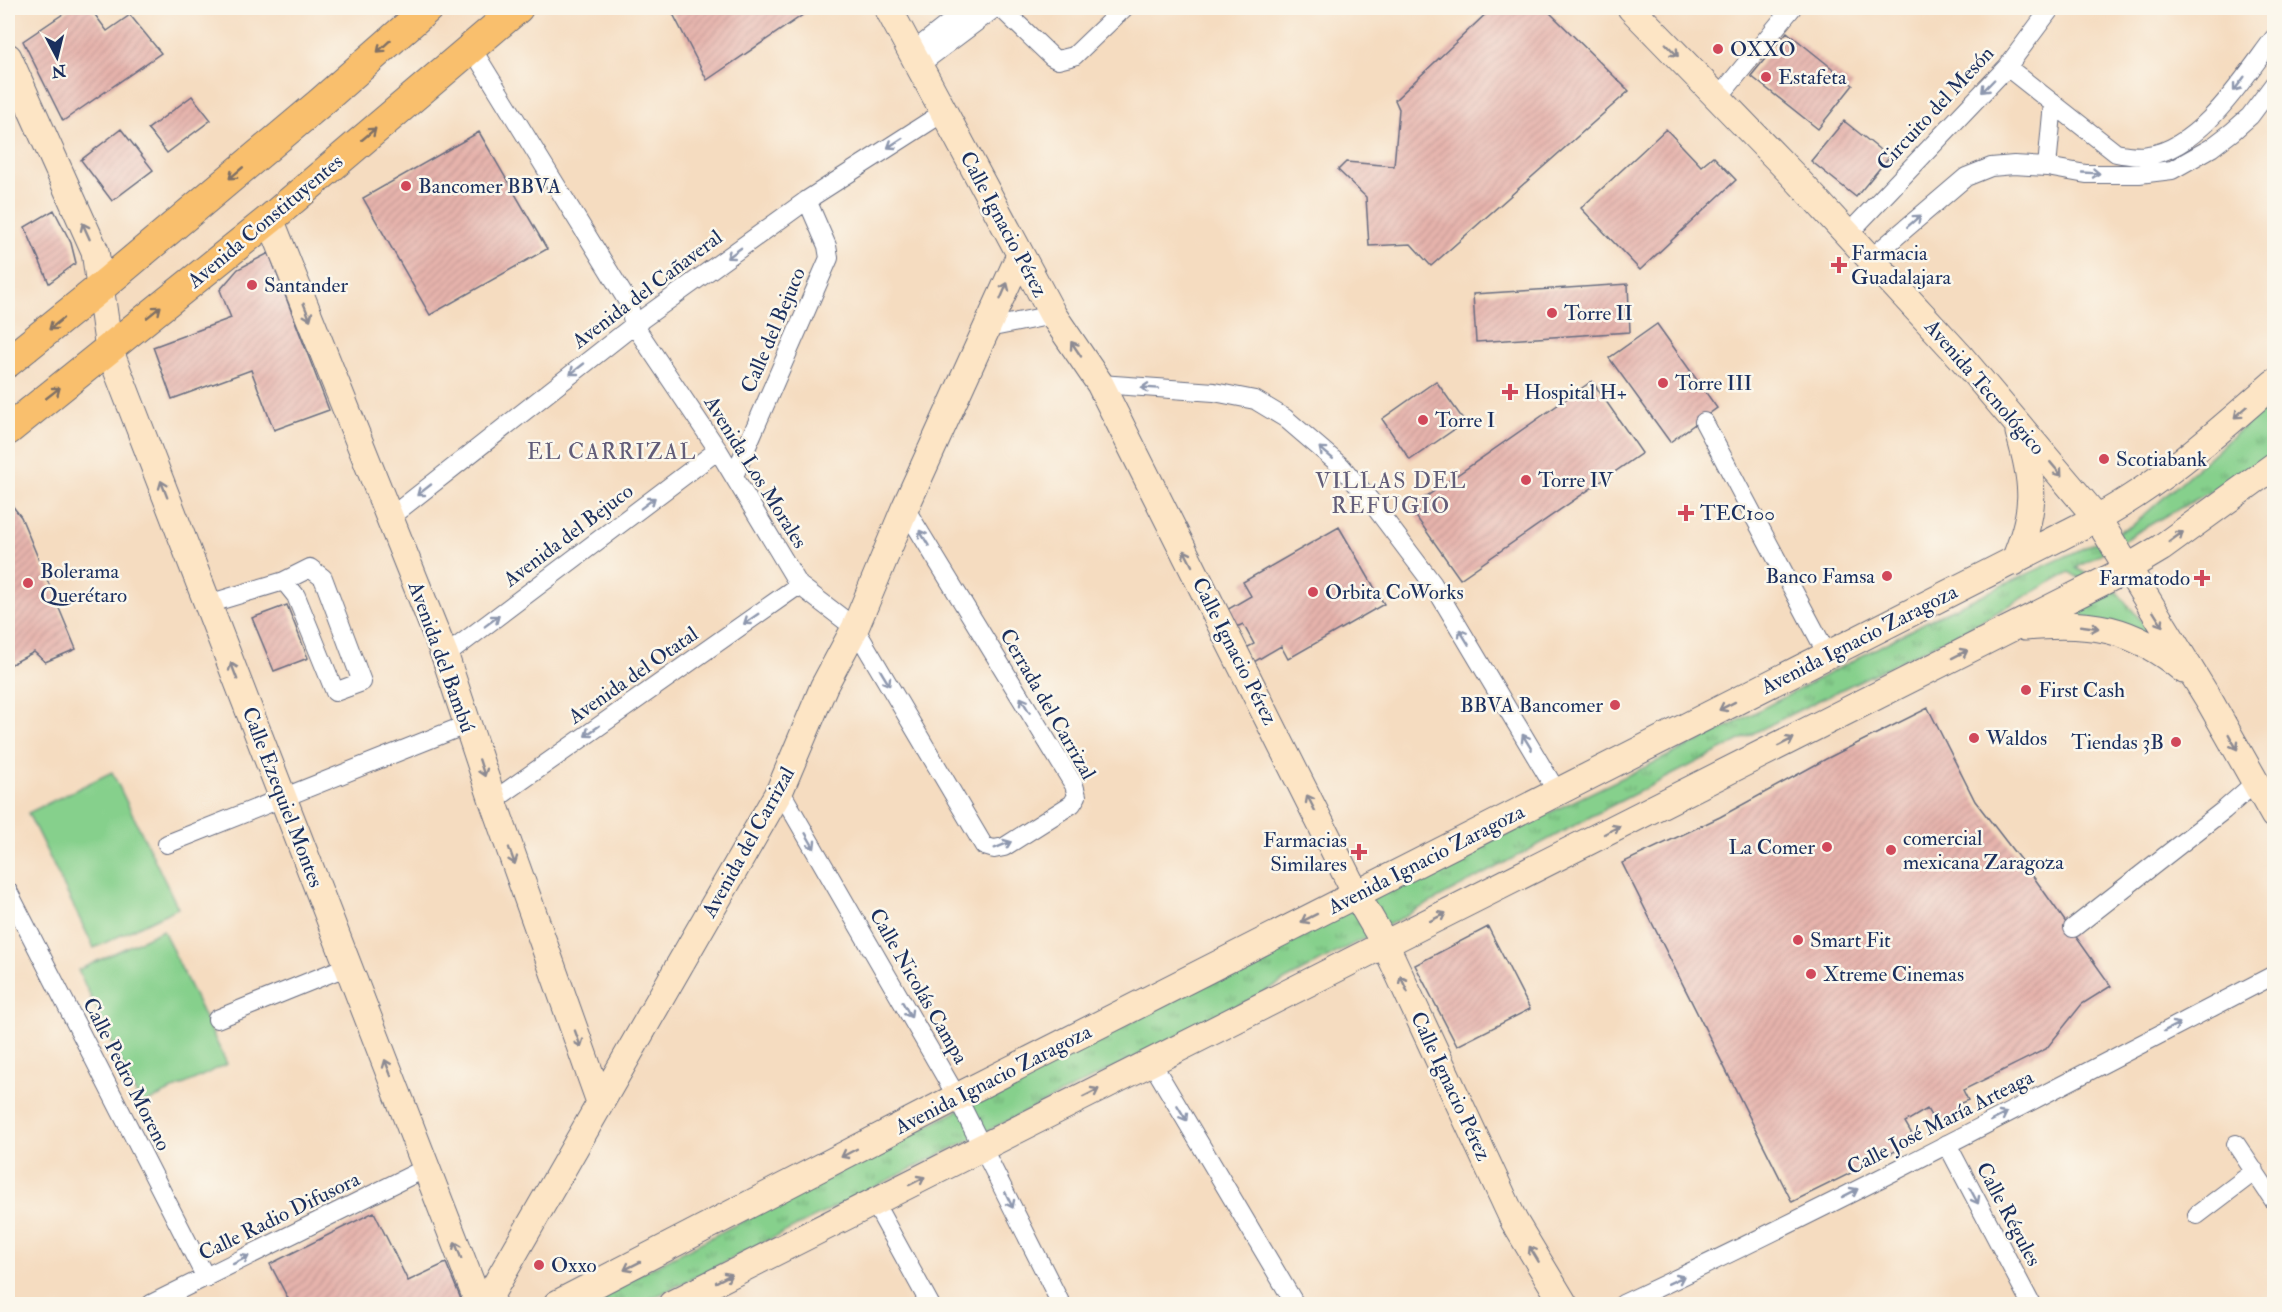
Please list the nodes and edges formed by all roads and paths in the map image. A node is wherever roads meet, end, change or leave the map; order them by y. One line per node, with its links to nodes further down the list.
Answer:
1 (428, 8): 27 (main road, one-way to 27)
2 (518, 8): 13 (main road, Avenida Constituyentes)
3 (888, 8): 15 (main road, Calle Ignacio Pérez)
4 (969, 8): 11 (street)
5 (995, 8): 11 (street)
6 (1002, 8): 10 (street)
7 (1631, 8): 18 (main road, Avenida Tecnológico, one-way to 18)
8 (1792, 8): 18 (street)
9 (2051, 8): 16 (street, Circuito del Mesón)
10 (1112, 12)
11 (953, 29): 15 (street)
12 (2274, 38): 19 (street, one-way to 19)
13 (471, 47): 23 (main road, Avenida Constituyentes, one-way to 13); 29 (street, Avenida Los Morales)
14 (8, 57): 27 (main road, Calle Ezequiel Montes, one-way to 14)
15 (915, 59): 20 (main road, Calle Ignacio Pérez)
16 (2007, 67): 19 (street); 24 (street, Circuito del Mesón, one-way to 24)
17 (2274, 84): 21 (street, one-way to 17)
18 (1718, 99): 24 (main road, Avenida Tecnológico)
19 (2053, 103): 21 (street)
20 (944, 112): 22 (street, Avenida del Cañaveral, one-way to 22); 25 (main road, Calle Ignacio Pérez)
21 (2048, 167): 26 (street, one-way to 21)
22 (807, 200): 29 (street, Avenida del Cañaveral, one-way to 29); 40 (street, Calle del Bejuco)
23 (270, 219): 31 (main road, Avenida Constituyentes, one-way to 23); 42 (main road, Avenida del Bambú, one-way to 42)
24 (1846, 235): 26 (main road, Avenida Tecnológico)
25 (1020, 255): 28 (main road, Calle Ignacio Pérez); 30 (main road, Avenida del Carrizal, one-way to 25)
26 (1869, 260): 35 (main road, Avenida Tecnológico)
27 (101, 287): 31 (main road, Calle Ezequiel Montes); 32 (main road, one-way to 32)
28 (1053, 315): 30 (street); 34 (main road, Calle Ignacio Pérez, one-way to 28)
29 (634, 325): 38 (street, Avenida Los Morales); 42 (street, Avenida del Cañaveral, one-way to 42)
30 (988, 328): 41 (main road, Avenida del Carrizal)
31 (109, 349): 37 (main road, Avenida Constituyentes, one-way to 31); 48 (main road, Calle Ezequiel Montes, one-way to 31)
32 (10, 354)
33 (2274, 383): 43 (main road, Avenida Ignacio Zaragoza, one-way to 43)
34 (1100, 384): 57 (street, one-way to 34); 63 (main road, Calle Ignacio Pérez, one-way to 34)
35 (2015, 419): 43 (main road, Avenida Tecnológico, one-way to 43); 44 (main road)
36 (1704, 422): 51 (street)
37 (8, 430)
38 (718, 450): 40 (street, Avenida Los Morales); 52 (street, Avenida del Bejuco, one-way to 38)
39 (2274, 466): 45 (main road, one-way to 39)
40 (735, 477): 47 (street, Avenida Los Morales)
41 (905, 508): 49 (main road, Avenida del Carrizal); 49 (street, Cerrada del Carrizal, one-way to 41)
42 (389, 518): 52 (main road, Avenida del Bambú)
43 (2097, 518): 44 (main road, Avenida Ignacio Zaragoza); 45 (main road, Avenida Tecnológico)
44 (2013, 562): 51 (main road, Avenida Ignacio Zaragoza)
45 (2127, 570): 50 (main road); 53 (main road, Avenida Tecnológico, one-way to 53)
46 (284, 581): 46 (street); 48 (street)
47 (799, 585): 49 (street, Avenida Los Morales); 59 (street, Avenida del Otatal, one-way to 59)
48 (208, 604): 58 (main road, Calle Ezequiel Montes, one-way to 48)
49 (855, 628): 56 (main road, Avenida del Carrizal)
50 (2011, 629): 53 (main road, one-way to 53); 65 (main road, one-way to 50)
51 (1827, 654): 57 (main road, Avenida Ignacio Zaragoza, one-way to 57)
52 (446, 656): 54 (main road, Avenida del Bambú)
53 (2199, 683): 55 (main road, Avenida Tecnológico, one-way to 55)
54 (468, 724): 58 (street); 59 (main road, Avenida del Bambú, one-way to 59)
55 (2256, 782): 60 (main road, Avenida Tecnológico); 64 (street)
56 (780, 790): 70 (street, Calle Nicolás Campa, one-way to 70); 71 (main road, Avenida del Carrizal)
57 (1557, 792): 63 (main road, Avenida Ignacio Zaragoza)
58 (283, 798): 61 (street); 66 (main road, Calle Ezequiel Montes)
59 (493, 801): 71 (main road, Avenida del Bambú, one-way to 71)
60 (2274, 815)
61 (167, 844)
62 (8, 891): 80 (street, Calle Pedro Moreno)
63 (1356, 894): 65 (main road, Calle Ignacio Pérez); 70 (main road, Avenida Ignacio Zaragoza, one-way to 70)
64 (2073, 928)
65 (1385, 944): 69 (main road); 89 (main road, Calle Ignacio Pérez, one-way to 65)
66 (348, 966): 68 (street); 75 (main road, Calle Ezequiel Montes, one-way to 66)
67 (2274, 975): 72 (street, Calle José María Arteaga, one-way to 67)
68 (217, 1019)
69 (1152, 1063): 74 (main road, one-way to 69); 88 (street, one-way to 88)
70 (957, 1097): 74 (street, Calle Nicolás Campa); 84 (main road, Avenida Ignacio Zaragoza, one-way to 84)
71 (600, 1102): 83 (main road, Avenida del Carrizal)
72 (1947, 1144): 90 (street, Calle José María Arteaga, one-way to 72); 91 (street, Calle Régules, one-way to 91)
73 (2236, 1144): 76 (street)
74 (983, 1147): 78 (main road, one-way to 74); 87 (street, Calle Nicolás Campa, one-way to 87)
75 (426, 1168): 80 (street, Calle Radio Difusora, one-way to 75); 82 (main road, Calle Ezequiel Montes, one-way to 75)
76 (2255, 1172): 77 (street); 79 (street)
77 (2274, 1201)
78 (874, 1202): 85 (main road, one-way to 78); 86 (street)
79 (2197, 1215)
80 (206, 1278): 81 (street, Calle Radio Difusora)
81 (151, 1305)
82 (479, 1305)
83 (484, 1305)
84 (557, 1305)
85 (672, 1305)
86 (930, 1305)
87 (1060, 1305)
88 (1295, 1305)
89 (1564, 1305)
90 (1623, 1305)
91 (2031, 1305)

